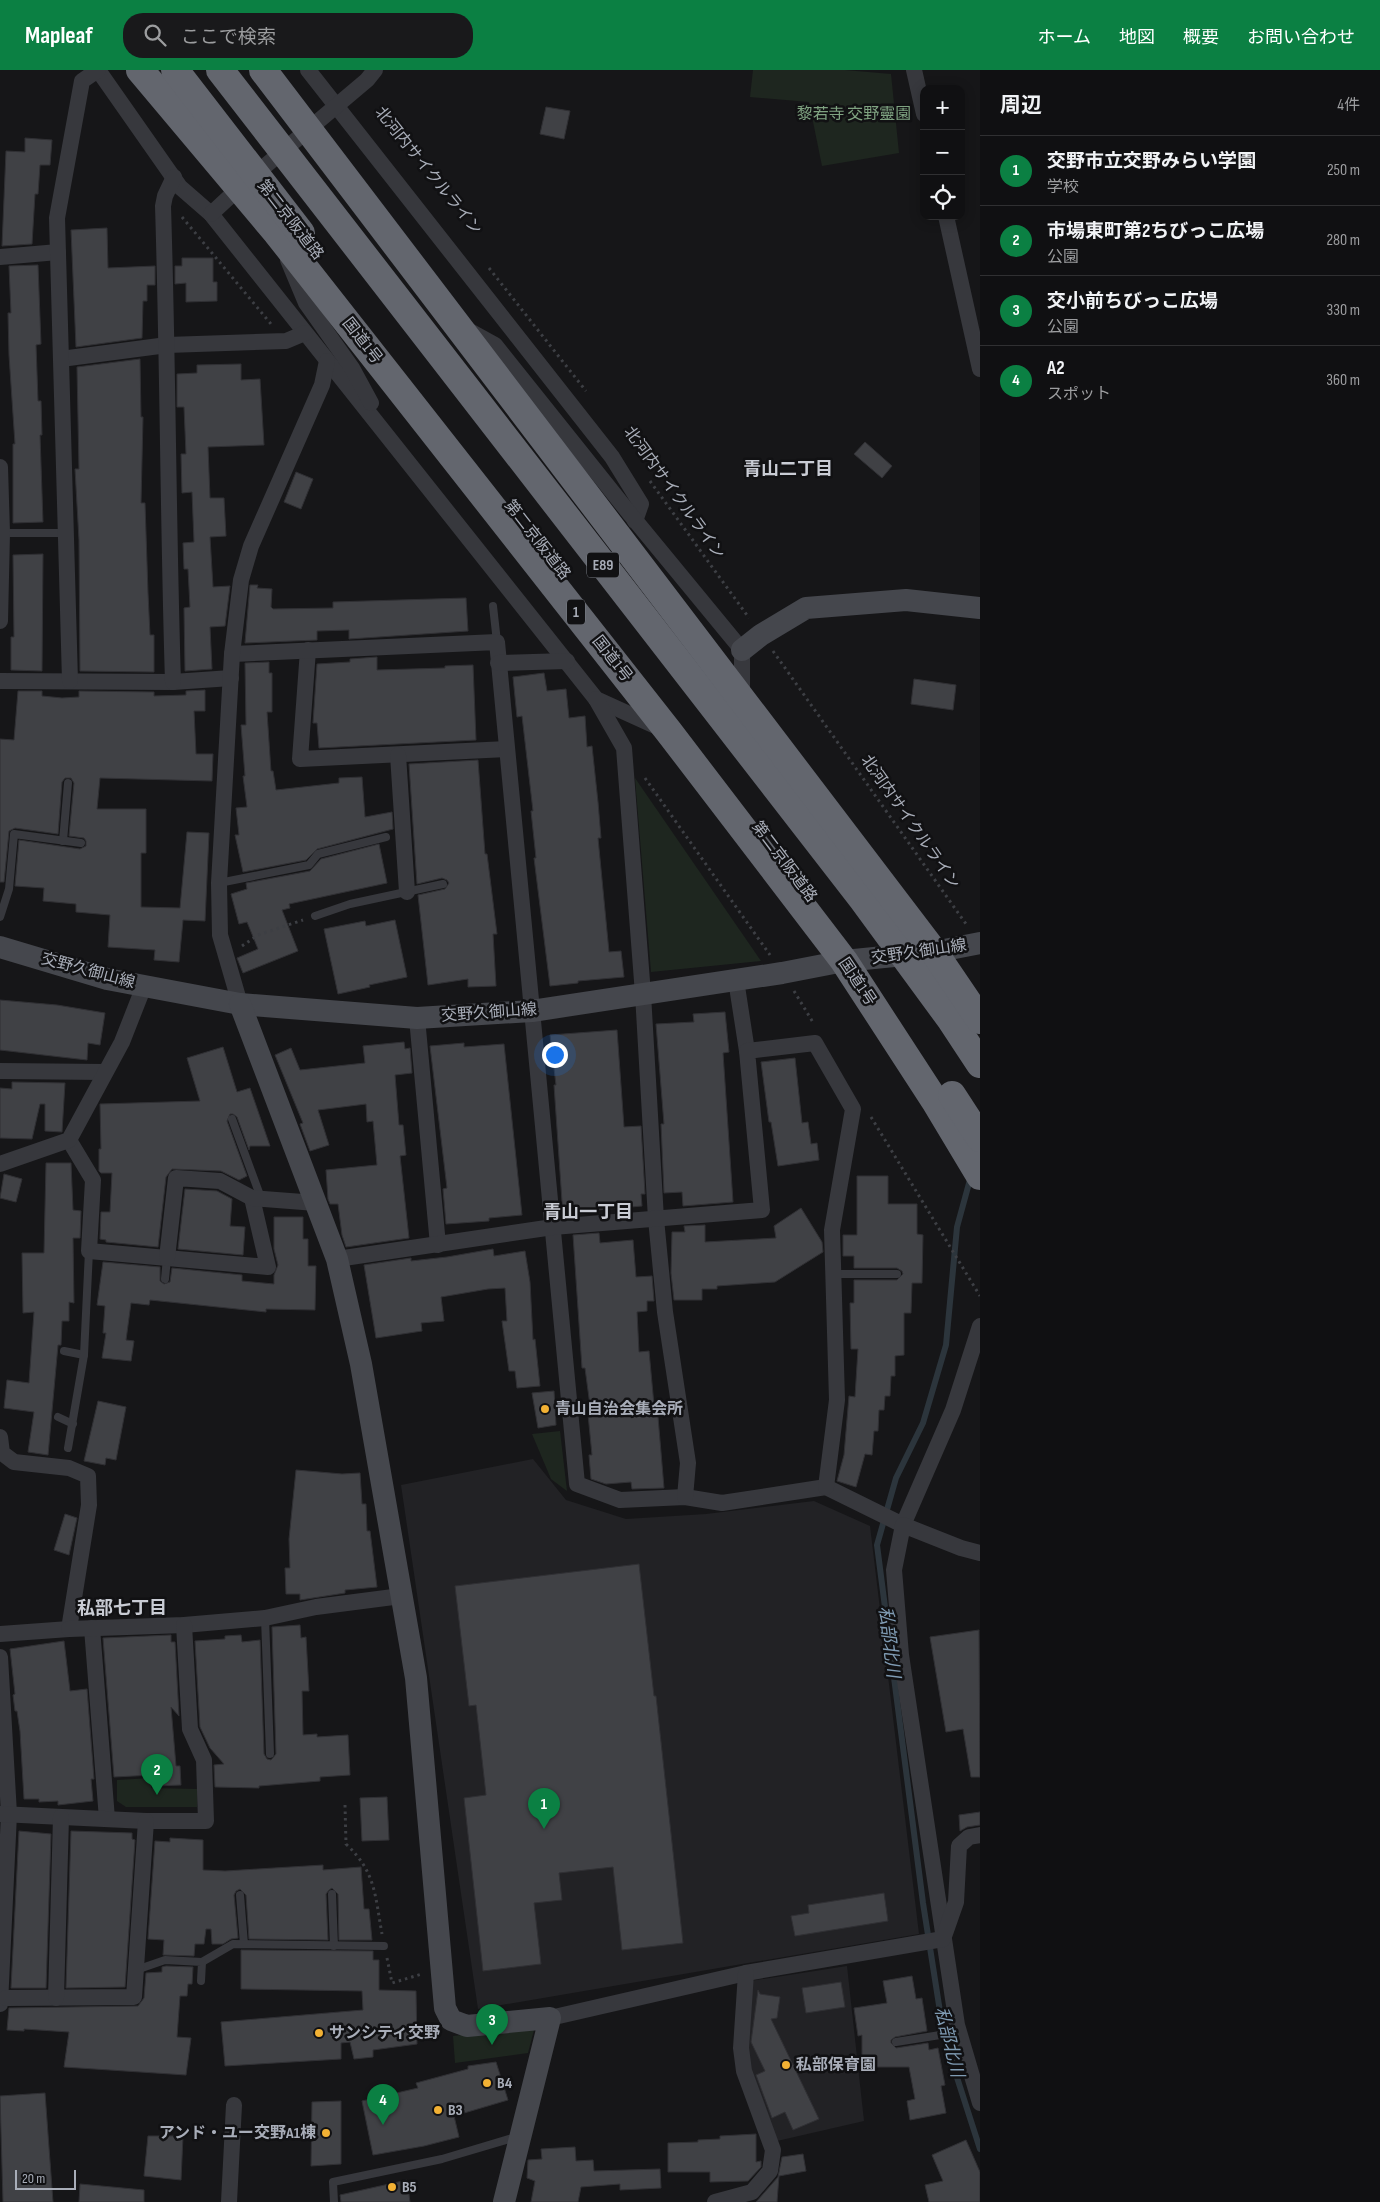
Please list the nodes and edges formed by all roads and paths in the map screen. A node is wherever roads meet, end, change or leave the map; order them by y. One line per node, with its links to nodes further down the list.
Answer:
1 (98, 70): 12 (street); 17 (street)
2 (140, 70): 13 (highway, 国道1号 / 1)
3 (175, 70): 78 (highway, 第二京阪道路 / E89)
4 (220, 70): 74 (highway, E89)
5 (263, 70): 11 (highway)
6 (308, 70): 10 (street)
7 (375, 70): 10 (street)
8 (914, 70): 9 (street)
9 (920, 96)
10 (336, 107): 11 (street); 30 (street)
11 (308, 129): 13 (street); 20 (highway)
12 (174, 177): 14 (street); 22 (street)
13 (239, 188): 14 (street); 16 (highway, 国道1号 / 1)
14 (211, 214): 21 (street)
15 (947, 220): 25 (street)
16 (277, 233): 27 (street); 49 (highway, 国道1号 / 1)
17 (58, 252): 18 (street); 23 (street)
18 (0, 257)
19 (487, 265): 26 (path)
20 (453, 321): 30 (street); 47 (highway)
21 (306, 333): 22 (street); 24 (street)
22 (167, 345): 23 (street); 46 (street)
23 (62, 359): 32 (street)
24 (328, 361): 27 (street); 40 (street)
25 (980, 369)
26 (590, 397)
27 (391, 440): 41 (street)
28 (0, 467): 31 (street)
29 (647, 476): 36 (path, 北河内サイクルライン)
30 (635, 521): 39 (street)
31 (2, 533): 32 (lane); 35 (street)
32 (67, 533): 45 (street)
33 (493, 606): 37 (lane)
34 (980, 608): 36 (street)
35 (0, 621)
36 (761, 635): 39 (street); 61 (path, 北河内サイクルライン)
37 (496, 642): 38 (street); 42 (street)
38 (308, 650): 40 (street); 51 (street)
39 (742, 650): 47 (street)
40 (232, 654): 43 (street)
41 (567, 661): 42 (street); 48 (street)
42 (498, 663): 50 (street)
43 (231, 678): 46 (street); 56 (street)
44 (0, 681): 45 (street)
45 (70, 681): 46 (street)
46 (173, 682)
47 (742, 699): 63 (highway)
48 (596, 700): 49 (street); 68 (street)
49 (669, 732): 65 (highway, 国道1号 / 1)
50 (507, 749): 51 (street); 70 (street)
51 (398, 754): 58 (street)
52 (68, 783): 54 (lane)
53 (386, 837): 56 (lane)
54 (63, 840): 55 (lane); 60 (lane)
55 (81, 843)
56 (219, 883): 64 (street)
57 (443, 884): 58 (lane)
58 (407, 892): 59 (lane)
59 (315, 916): 64 (path)
60 (0, 917)
61 (974, 935): 63 (street, 交野久御山線)
62 (0, 947): 67 (street, 交野久御山線)
63 (934, 952): 65 (street, 交野久御山線); 72 (highway)
64 (226, 958): 69 (street)
65 (844, 961): 66 (street, 交野久御山線); 81 (highway, 国道1号 / 1)
66 (736, 980): 68 (street, 交野久御山線); 73 (street)
67 (144, 986): 69 (street, 交野久御山線); 76 (street)
68 (643, 994): 70 (street, 交野久御山線); 84 (street)
69 (240, 1004): 71 (street, 交野久御山線); 83 (street)
70 (532, 1011): 71 (street, 交野久御山線); 85 (street)
71 (417, 1018): 86 (street)
72 (980, 1020)
73 (747, 1051): 84 (street); 90 (street)
74 (980, 1064)
75 (0, 1071): 76 (street)
76 (106, 1072): 79 (street)
77 (232, 1119): 82 (lane)
78 (980, 1138)
79 (69, 1140): 80 (street); 87 (street)
80 (0, 1164)
81 (980, 1176)
82 (256, 1198): 83 (street); 88 (street); 88 (street)
83 (316, 1203): 89 (street)
84 (656, 1219): 85 (street); 101 (street)
85 (553, 1227): 86 (street); 101 (street)
86 (438, 1245): 89 (street)
87 (89, 1251): 88 (street); 95 (lane)
88 (167, 1258): 92 (lane)
89 (337, 1259): 104 (street)
90 (833, 1274): 91 (lane); 100 (street)
91 (897, 1274)
92 (164, 1279)
93 (979, 1330): 102 (street)
94 (64, 1351): 95 (lane)
95 (84, 1355): 97 (lane)
96 (58, 1417): 97 (lane)
97 (73, 1424): 99 (lane)
98 (0, 1437): 108 (street)
99 (68, 1448)
100 (826, 1487): 101 (street); 102 (street)
101 (686, 1497)
102 (903, 1525): 103 (street); 120 (street)
103 (980, 1553)
104 (401, 1596): 105 (street); 125 (street)
105 (265, 1618): 106 (street); 111 (lane)
106 (184, 1625): 107 (street); 116 (street)
107 (92, 1628): 108 (street); 115 (street)
108 (69, 1629): 109 (street)
109 (0, 1634)
110 (0, 1657): 113 (street)
111 (270, 1754)
112 (345, 1805): 123 (path)
113 (5, 1814): 114 (street); 130 (street)
114 (61, 1817): 115 (street); 129 (street)
115 (107, 1819): 116 (street)
116 (146, 1821): 126 (street)
117 (980, 1835): 120 (street)
118 (332, 1894): 122 (lane)
119 (240, 1895): 121 (lane)
120 (943, 1939): 127 (street); 132 (street)
121 (244, 1944): 122 (lane); 124 (lane)
122 (334, 1946): 123 (lane)
123 (384, 1946): 125 (path)
124 (202, 1962): 126 (lane); 128 (lane)
125 (441, 1969): 131 (street)
126 (136, 1970): 129 (street)
127 (746, 1972): 131 (street); 137 (street)
128 (201, 1981)
129 (56, 1998): 130 (street)
130 (3, 2001)
131 (550, 2018): 136 (street)
132 (954, 2033): 133 (lane); 134 (street)
133 (896, 2042)
134 (980, 2104)
135 (234, 2105): 138 (street)
136 (520, 2136): 139 (lane); 140 (street)
137 (751, 2197): 141 (street)
138 (229, 2202)
139 (334, 2202)
140 (504, 2202)
141 (715, 2202)

